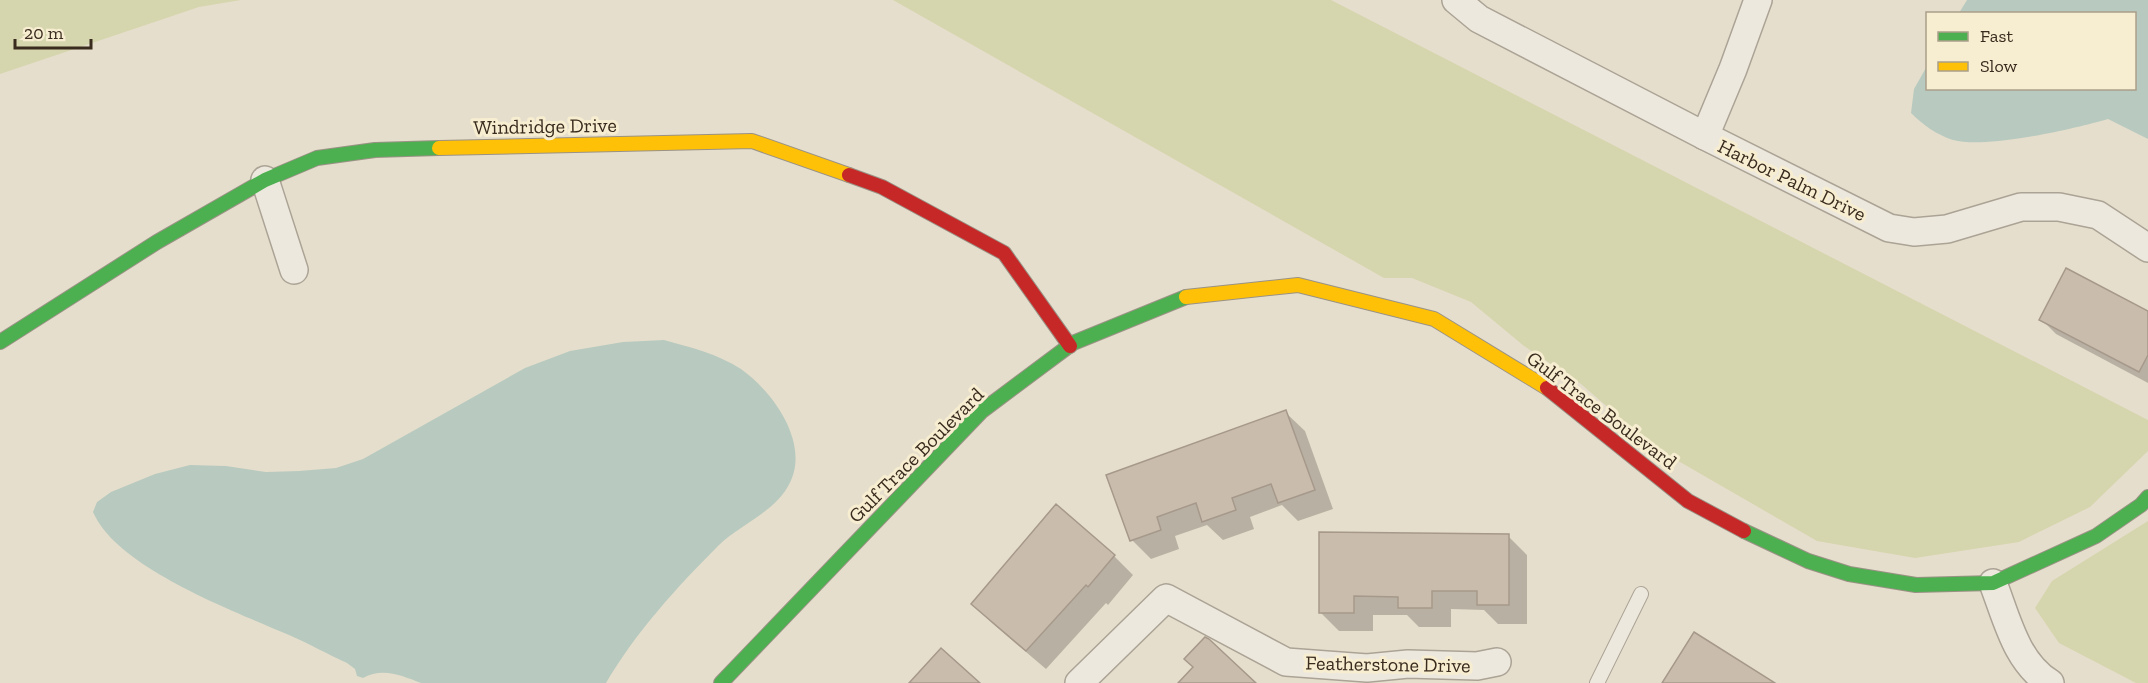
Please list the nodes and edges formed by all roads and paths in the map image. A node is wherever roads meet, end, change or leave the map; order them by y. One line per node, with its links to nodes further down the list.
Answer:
1 (1456, 0): 3 (street, Harbor Palm Drive)
2 (1758, 0): 3 (street)
3 (1705, 136): 5 (street, Harbor Palm Drive)
4 (265, 180): 6 (street); 7 (street, Windridge Drive); 8 (street, Windridge Drive)
5 (2148, 248)
6 (294, 270)
7 (0, 342)
8 (1070, 346): 10 (street, Gulf Trace Boulevard); 13 (street, Gulf Trace Boulevard)
9 (2148, 497): 10 (street, Gulf Trace Boulevard)
10 (1993, 583): 16 (street)
11 (1641, 594): 15 (lane)
12 (1497, 662): 14 (street, Featherstone Drive)
13 (732, 679)
14 (1079, 683)
15 (1597, 683)
16 (2050, 683)

